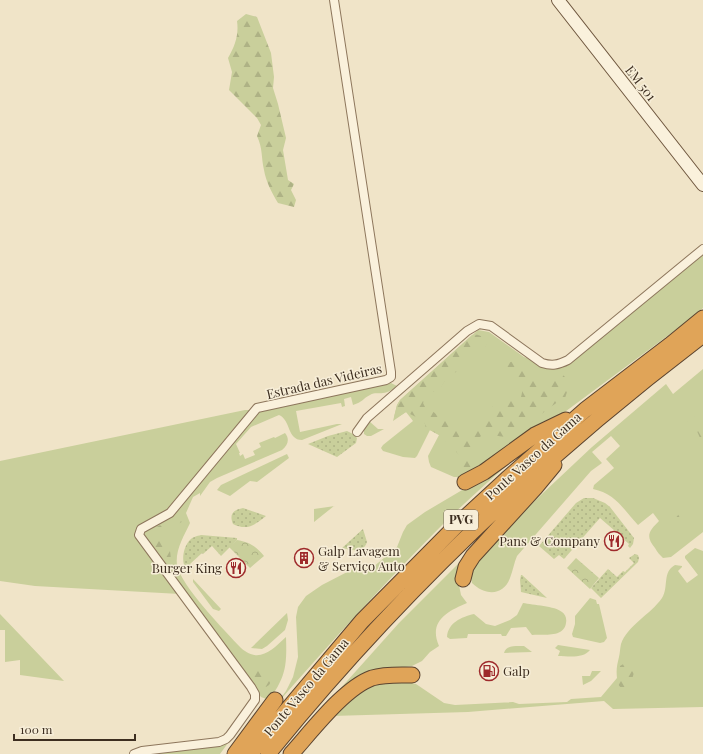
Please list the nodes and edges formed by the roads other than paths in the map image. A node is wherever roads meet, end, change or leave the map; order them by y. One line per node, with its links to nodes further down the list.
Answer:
1 (334, 0): 14 (street, Estrada das Videiras)
2 (558, 0): 3 (main road, EM 501 / EM 501)
3 (703, 185)
4 (703, 249): 9 (street)
5 (703, 318): 7 (highway, Ponte Vasco da Gama / PVG)
6 (703, 335): 8 (highway, Ponte Vasco da Gama / PVG)
7 (585, 410): 10 (highway); 16 (highway, Ponte Vasco da Gama / PVG)
8 (585, 429): 11 (highway); 17 (highway, Ponte Vasco da Gama / PVG)
9 (357, 432)
10 (465, 482)
11 (463, 579)
12 (412, 675): 18 (highway)
13 (275, 700): 15 (highway)
14 (134, 754)
15 (235, 754)
16 (250, 754)
17 (268, 754)
18 (291, 754)

